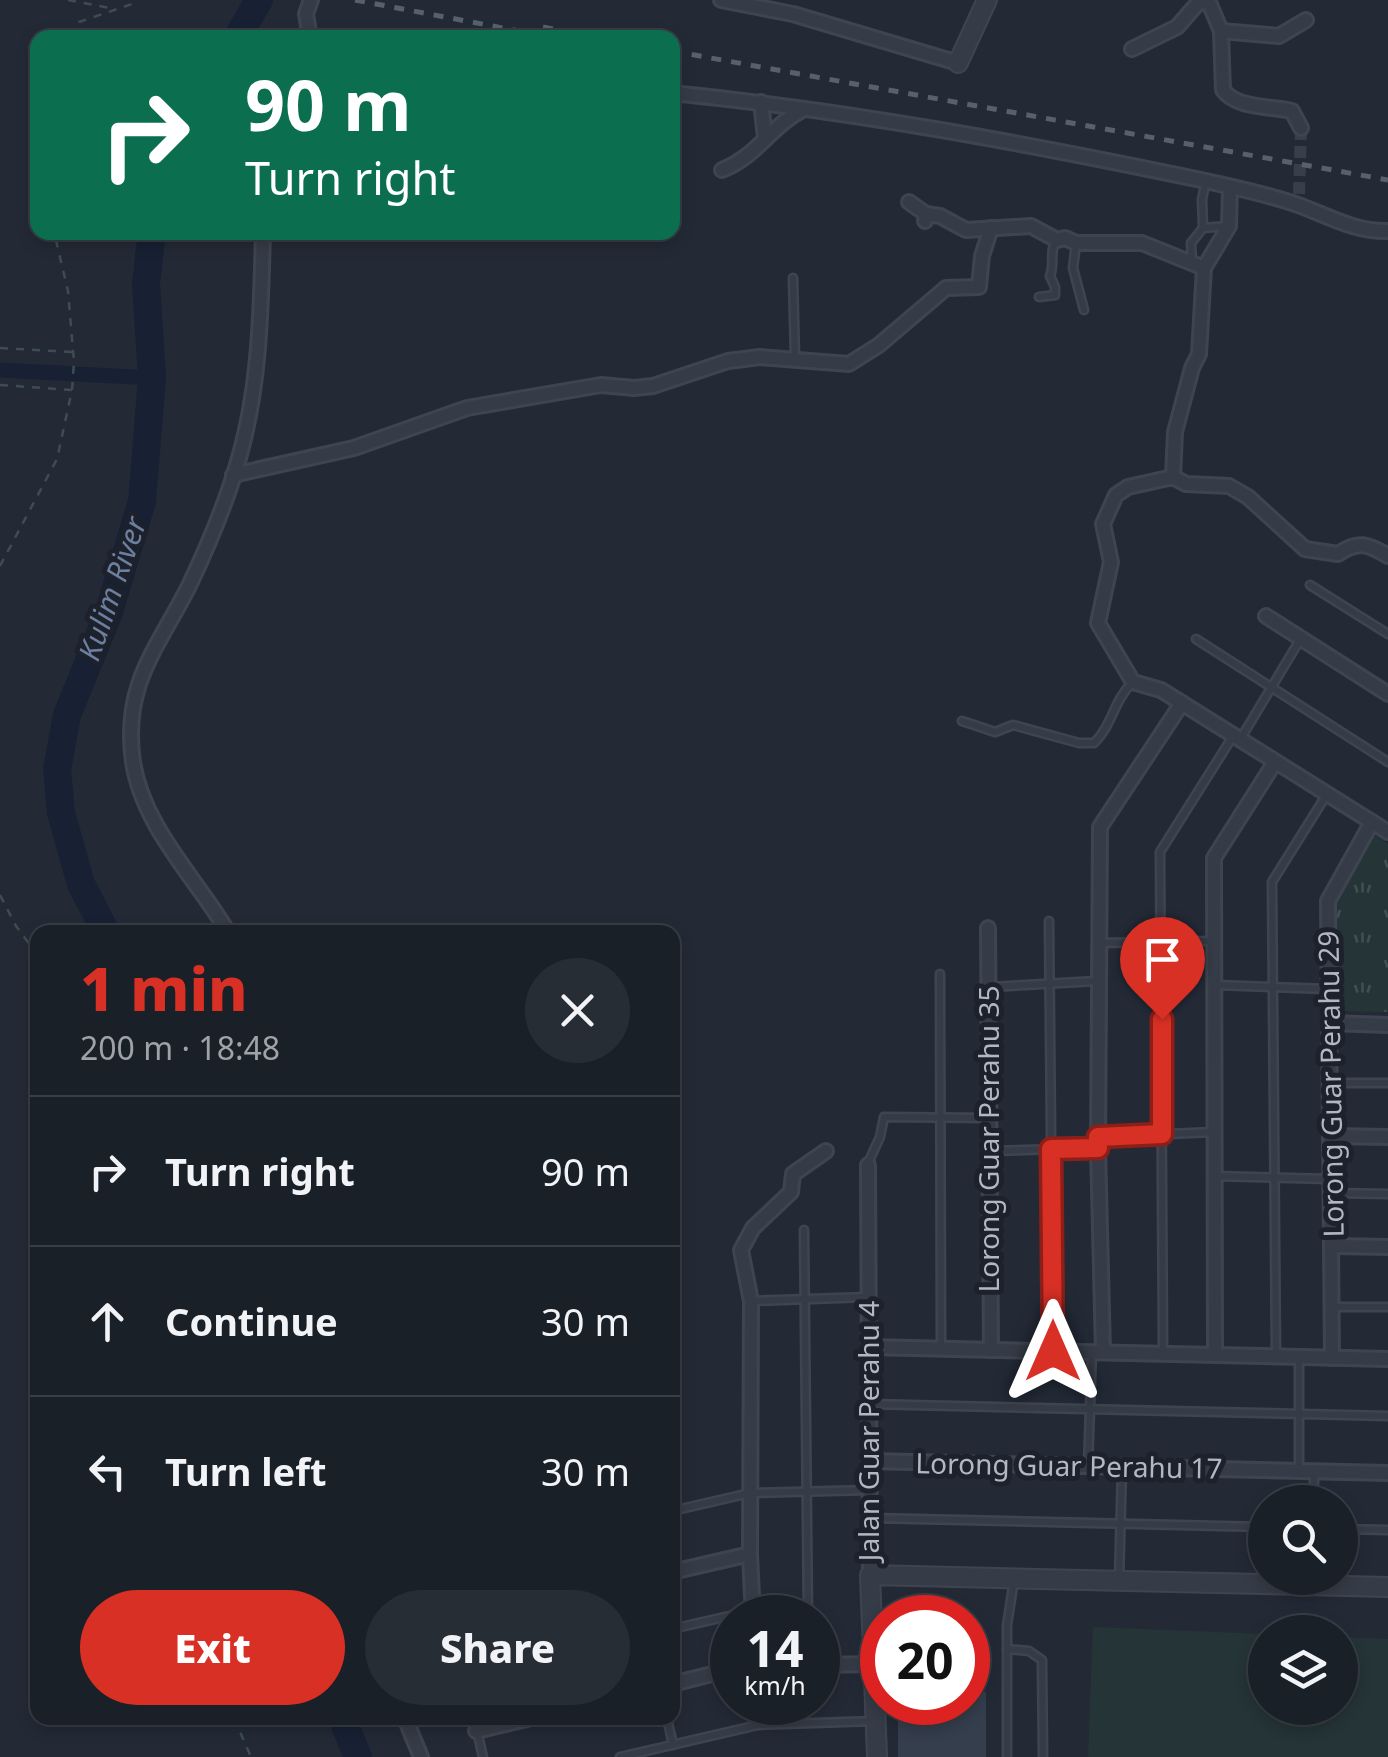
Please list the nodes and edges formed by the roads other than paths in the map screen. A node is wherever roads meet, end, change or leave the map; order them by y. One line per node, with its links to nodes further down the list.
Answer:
1 (311, 0): 7 (street)
2 (987, 0): 10 (street)
3 (730, 1): 5 (street)
4 (1208, 1): 8 (street); 9 (street)
5 (791, 7): 10 (street)
6 (1306, 20): 8 (street)
7 (309, 30)
8 (1221, 32): 14 (street)
9 (1132, 50)
10 (958, 62)
11 (680, 94): 12 (street)
12 (761, 102): 13 (street); 15 (street)
13 (806, 108): 15 (street); 17 (street)
14 (1302, 128)
15 (765, 138): 16 (street)
16 (722, 170)
17 (1206, 182): 18 (street); 22 (lane)
18 (1230, 187): 20 (street); 23 (street)
19 (909, 202): 21 (street)
20 (1228, 226): 22 (lane); 27 (street)
21 (990, 228): 25 (street); 31 (street)
22 (1203, 228): 27 (lane)
23 (1388, 231)
24 (263, 240): 32 (street)
25 (1057, 240): 26 (street); 29 (lane)
26 (1076, 243): 27 (street); 30 (lane)
27 (1198, 266): 33 (street)
28 (792, 278): 31 (lane)
29 (1039, 297)
30 (1084, 310)
31 (795, 359): 32 (street)
32 (234, 475): 52 (street)
33 (1172, 477): 34 (street); 40 (street)
34 (1388, 556)
35 (1310, 585): 37 (lane)
36 (1266, 616): 38 (street)
37 (1388, 634)
38 (1301, 638): 41 (lane); 42 (street)
39 (1196, 639): 41 (lane)
40 (1133, 682): 43 (street); 44 (lane)
41 (1271, 687): 45 (lane); 47 (lane)
42 (1388, 694)
43 (1182, 703): 45 (street); 56 (street)
44 (962, 721)
45 (1237, 737): 46 (street); 55 (lane)
46 (1275, 762): 48 (street); 54 (street)
47 (1388, 762)
48 (1328, 794): 49 (street); 62 (lane)
49 (1372, 822): 50 (street); 63 (street, Lorong Guar Perahu 29)
50 (1388, 832)
51 (1049, 921): 60 (lane)
52 (223, 925)
53 (988, 928): 61 (street, Lorong Guar Perahu 35)
54 (1214, 941): 55 (lane); 59 (street)
55 (1161, 942): 56 (lane); 71 (lane)
56 (1099, 943): 58 (street)
57 (940, 974): 68 (lane)
58 (1098, 982): 60 (lane); 74 (street)
59 (1214, 984): 62 (lane); 70 (street)
60 (1050, 986): 61 (lane); 75 (lane)
61 (988, 987): 69 (street, Lorong Guar Perahu 35)
62 (1273, 988): 63 (lane); 80 (lane)
63 (1330, 989): 64 (street, Lorong Guar Perahu 29)
64 (1330, 1023): 65 (street); 66 (street, Lorong Guar Perahu 29)
65 (1388, 1025)
66 (1331, 1082): 67 (lane); 72 (street, Lorong Guar Perahu 29)
67 (1388, 1083)
68 (940, 1116): 69 (lane); 78 (lane); 92 (lane)
69 (990, 1118): 77 (street, Lorong Guar Perahu 35)
70 (1214, 1132): 71 (lane); 79 (street)
71 (1162, 1134): 74 (lane); 96 (lane)
72 (1332, 1136): 73 (street); 81 (street, Lorong Guar Perahu 29)
73 (1388, 1137)
74 (1098, 1143): 75 (lane); 95 (street)
75 (1051, 1149): 77 (lane); 94 (lane)
76 (826, 1151): 88 (street)
77 (990, 1151): 93 (street, Lorong Guar Perahu 35)
78 (868, 1164): 86 (street, Jalan Guar Perahu 4)
79 (1214, 1176): 80 (lane); 97 (street)
80 (1274, 1178): 81 (lane); 98 (lane)
81 (1332, 1186): 82 (lane); 84 (street, Lorong Guar Perahu 29)
82 (1388, 1194)
83 (804, 1230): 87 (lane)
84 (1333, 1246): 85 (street); 89 (street, Lorong Guar Perahu 29)
85 (1388, 1247)
86 (869, 1297): 87 (lane); 91 (street, Jalan Guar Perahu 4)
87 (804, 1300): 88 (lane); 113 (lane)
88 (752, 1301): 115 (street)
89 (1333, 1307): 90 (lane); 100 (street, Lorong Guar Perahu 29)
90 (1388, 1308)
91 (869, 1347): 92 (street); 102 (street, Jalan Guar Perahu 4)
92 (941, 1348): 93 (street)
93 (991, 1350): 94 (street)
94 (1053, 1351): 95 (street)
95 (1098, 1352): 96 (street); 103 (lane)
96 (1164, 1354): 97 (street)
97 (1215, 1355): 98 (street)
98 (1276, 1357): 99 (street)
99 (1299, 1357): 100 (street); 104 (lane)
100 (1332, 1358): 101 (street)
101 (1388, 1359)
102 (869, 1404): 103 (lane); 106 (street, Jalan Guar Perahu 4)
103 (1092, 1410): 104 (lane); 107 (lane)
104 (1298, 1414): 105 (lane); 109 (lane)
105 (1388, 1416)
106 (869, 1461): 107 (street, Lorong Guar Perahu 17); 114 (street, Jalan Guar Perahu 4)
107 (1088, 1466): 108 (street, Lorong Guar Perahu 17)
108 (1122, 1467): 109 (street, Lorong Guar Perahu 17); 118 (lane)
109 (1298, 1471): 110 (street, Lorong Guar Perahu 17)
110 (1314, 1471): 111 (street, Lorong Guar Perahu 17); 112 (lane)
111 (1388, 1473)
112 (1314, 1485)
113 (806, 1490): 114 (lane); 115 (lane); 131 (lane)
114 (870, 1490): 117 (street, Jalan Guar Perahu 4)
115 (750, 1493): 116 (lane); 122 (street)
116 (680, 1510)
117 (870, 1518): 118 (lane); 124 (street, Jalan Guar Perahu 4)
118 (1122, 1524): 119 (lane); 126 (lane)
119 (1248, 1527)
120 (1358, 1529): 121 (lane)
121 (1388, 1530)
122 (750, 1554): 123 (street); 130 (street)
123 (680, 1570)
124 (870, 1575): 125 (street); 132 (street, Jalan Guar Perahu 4)
125 (1014, 1579): 126 (street); 135 (lane)
126 (1119, 1581): 127 (street)
127 (1248, 1582)
128 (1358, 1585): 129 (street)
129 (1388, 1587)
130 (751, 1595)
131 (808, 1595)
132 (871, 1595)
133 (710, 1622): 134 (lane)
134 (680, 1628)
135 (1007, 1649): 148 (lane); 149 (lane)
136 (710, 1674): 137 (street)
137 (680, 1682)
138 (860, 1722): 143 (lane)
139 (408, 1725): 144 (street)
140 (475, 1725): 145 (lane)
141 (669, 1725): 143 (lane)
142 (876, 1725): 147 (street, Jalan Guar Perahu 4)
143 (673, 1745): 146 (lane)
144 (421, 1757)
145 (483, 1757)
146 (620, 1757)
147 (877, 1757)
148 (1007, 1757)
149 (1044, 1757)

